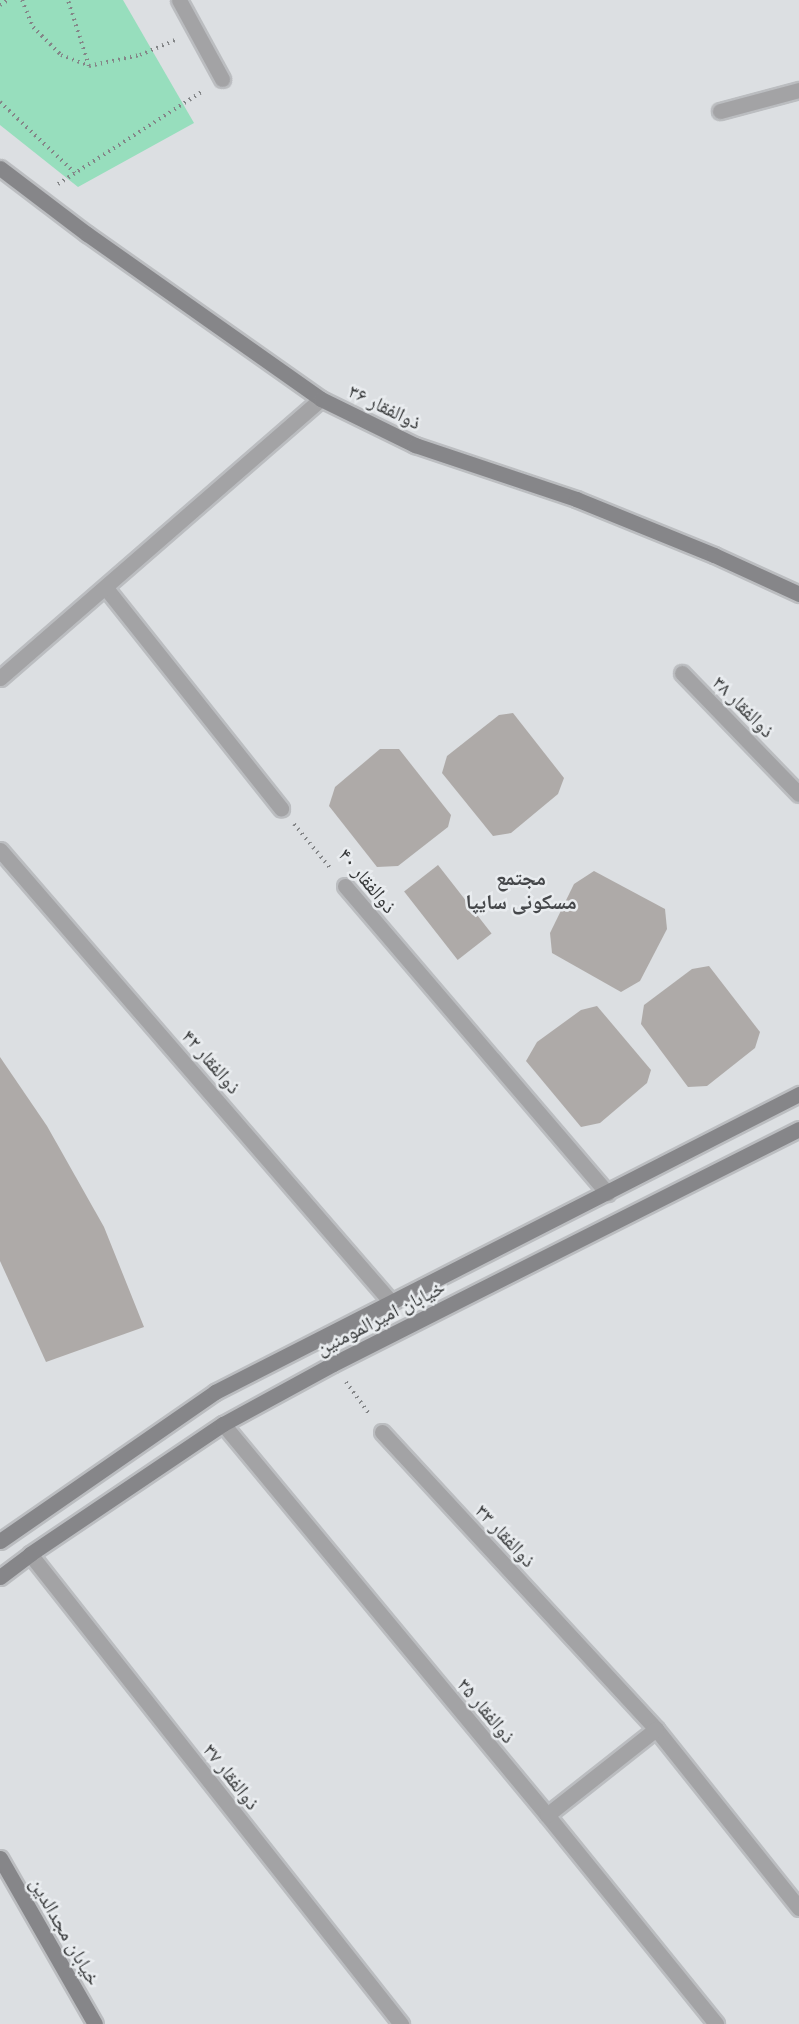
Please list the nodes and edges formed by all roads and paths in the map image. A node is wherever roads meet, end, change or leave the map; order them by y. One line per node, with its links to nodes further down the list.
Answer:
1 (8, 0): 5 (path)
2 (22, 0): 7 (path)
3 (68, 0): 7 (path)
4 (180, 0): 8 (street)
5 (0, 5)
6 (175, 40): 7 (path)
7 (89, 66)
8 (222, 79): 13 (path)
9 (799, 90): 11 (street)
10 (0, 102): 13 (path)
11 (720, 111)
12 (0, 168): 14 (main road, ذوالفقار ۳۶)
13 (75, 173): 14 (path)
14 (37, 197): 15 (main road, ذوالفقار ۳۶)
15 (321, 399): 16 (street); 17 (main road, ذوالفقار ۳۶)
16 (105, 587): 19 (street); 21 (street)
17 (799, 594)
18 (682, 674): 20 (street, ذوالفقار ۳۸)
19 (0, 678)
20 (799, 794)
21 (281, 808): 23 (path, ذوالفقار ۴۰)
22 (0, 850): 27 (street, ذوالفقار ۴۲)
23 (345, 886): 26 (street, ذوالفقار ۴۰)
24 (799, 1094): 26 (main road, خیابان امیرالمومنین)
25 (799, 1128): 28 (main road, خیابان امیرالمومنین)
26 (607, 1193): 27 (main road, خیابان امیرالمومنین)
27 (391, 1302): 31 (main road, خیابان امیرالمومنین)
28 (333, 1364): 29 (main road, خیابان امیرالمومنین); 30 (path)
29 (223, 1424): 32 (main road, خیابان امیرالمومنین); 35 (street, ذوالفقار ۳۵)
30 (382, 1432): 34 (street, ذوالفقار ۳۳)
31 (0, 1541)
32 (30, 1554): 33 (main road, خیابان امیرالمومنین); 39 (street, ذوالفقار ۳۷)
33 (0, 1577)
34 (656, 1729): 35 (street); 37 (street, ذوالفقار ۳۳)
35 (547, 1815): 40 (street, ذوالفقار ۳۵)
36 (0, 1858): 38 (main road, خیابان مجدالدین)
37 (799, 1908)
38 (95, 2024)
39 (401, 2024)
40 (716, 2024)

